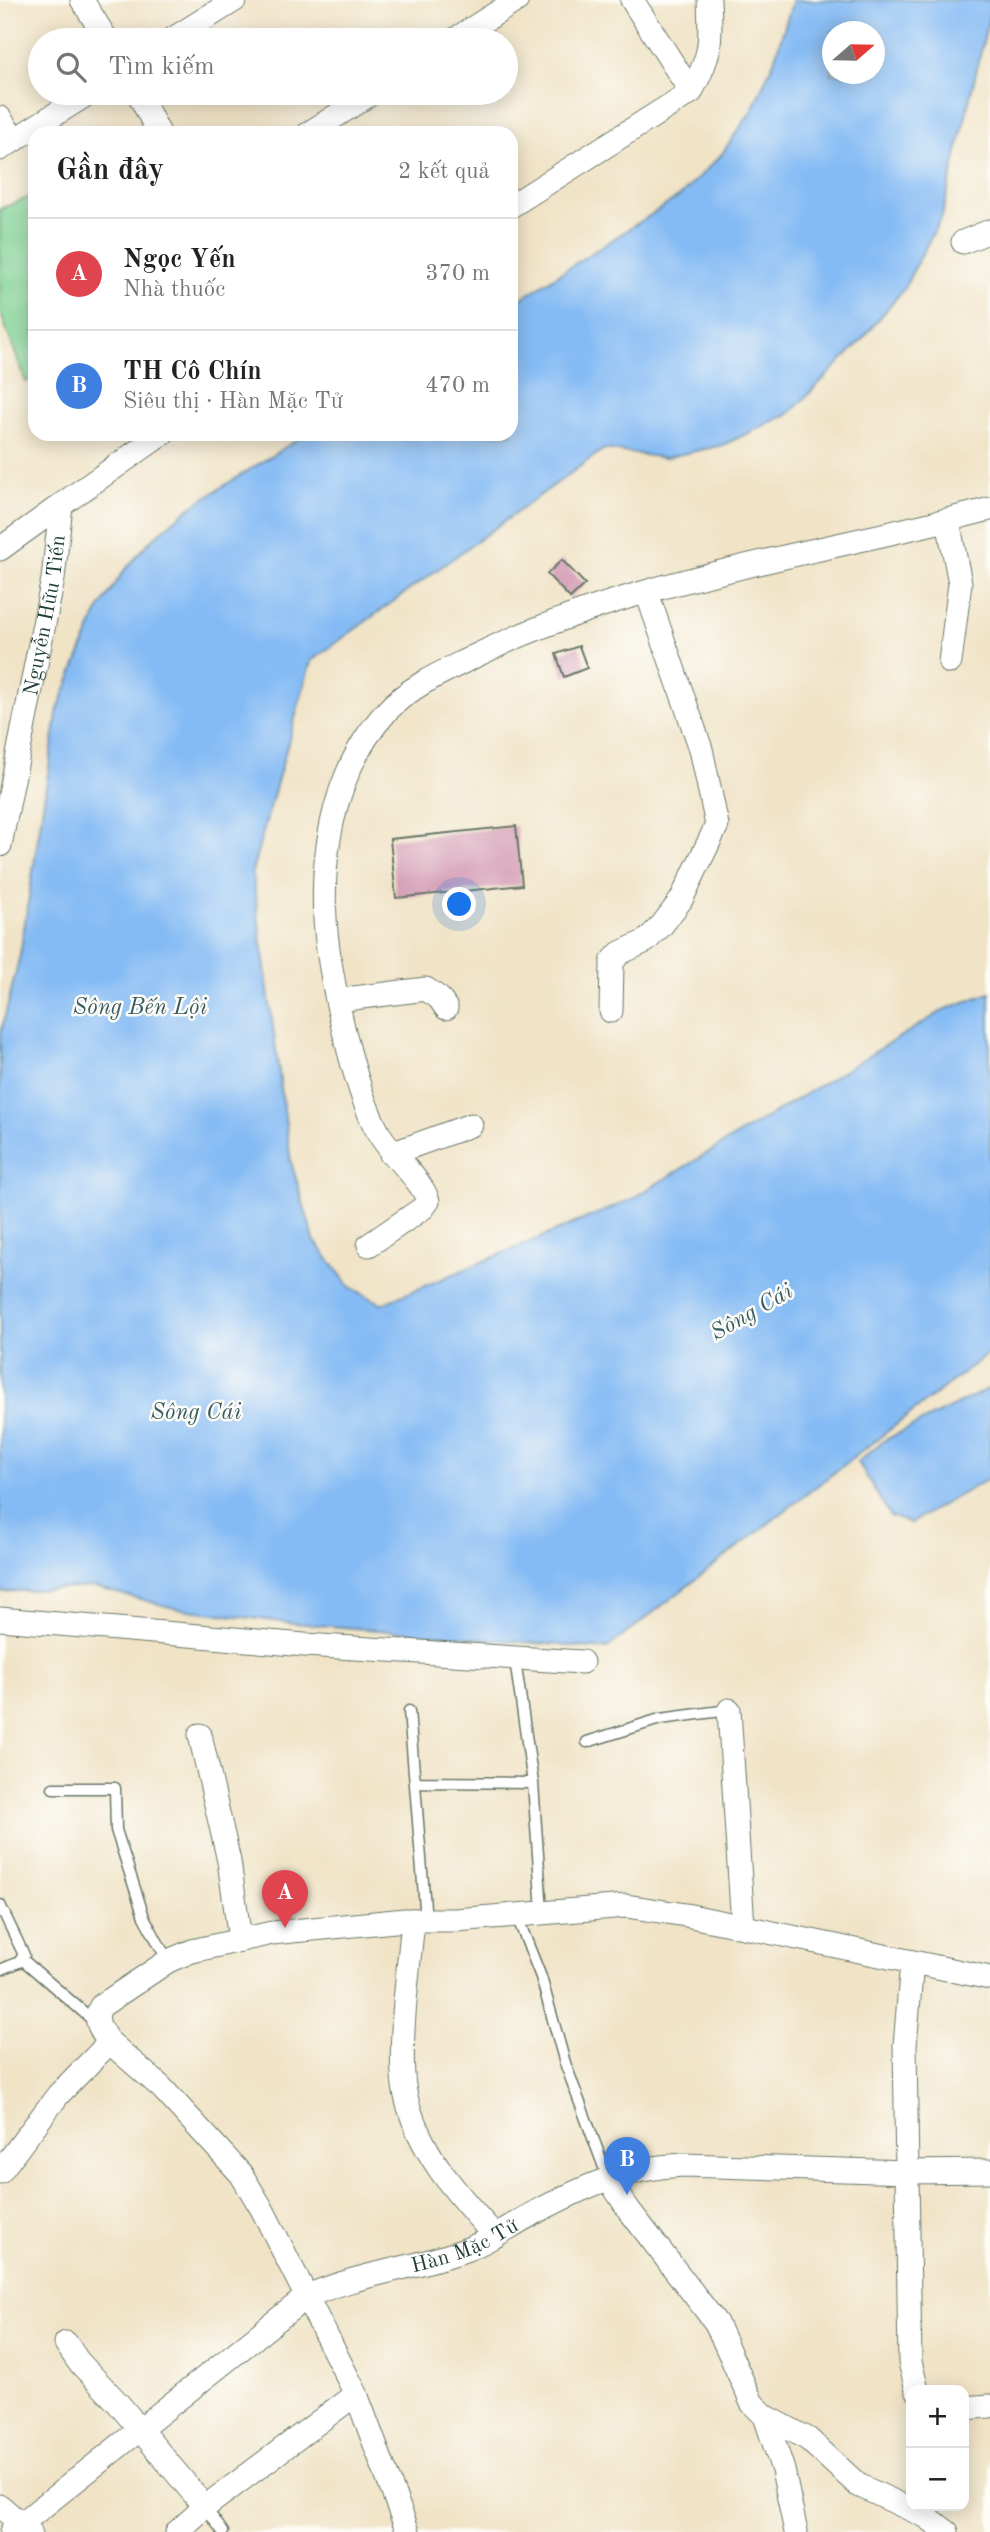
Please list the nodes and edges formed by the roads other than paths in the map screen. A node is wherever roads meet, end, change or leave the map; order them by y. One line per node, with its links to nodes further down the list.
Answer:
1 (82, 0): 6 (street)
2 (235, 0): 7 (street)
3 (517, 0): 8 (street)
4 (632, 0): 9 (street)
5 (709, 0): 9 (street)
6 (100, 28)
7 (190, 28)
8 (473, 28)
9 (691, 92): 19 (street)
10 (70, 105): 14 (street)
11 (144, 105): 15 (street)
12 (353, 105): 16 (street)
13 (0, 118): 18 (street)
14 (37, 126)
15 (155, 126)
16 (320, 126)
17 (28, 132): 18 (street)
18 (7, 145)
19 (518, 202)
20 (990, 230): 21 (street)
21 (963, 242)
22 (152, 441): 23 (street, Nguyễn Hữu Tiến)
23 (61, 505): 26 (street); 29 (street, Nguyễn Hữu Tiến)
24 (990, 509): 25 (street)
25 (948, 521): 27 (street); 28 (street)
26 (0, 549)
27 (646, 593): 31 (street); 33 (street)
28 (950, 662)
29 (5, 791): 30 (street, Nguyễn Hữu Tiến)
30 (0, 845)
31 (338, 1000): 32 (street); 35 (street)
32 (446, 1008)
33 (611, 1011)
34 (471, 1125): 35 (street)
35 (391, 1154): 36 (street)
36 (369, 1245)
37 (0, 1619): 38 (street)
38 (515, 1660): 39 (street); 45 (lane)
39 (582, 1662)
40 (729, 1710): 43 (lane); 51 (street)
41 (409, 1711): 44 (lane)
42 (201, 1734): 52 (street)
43 (587, 1742)
44 (415, 1782): 45 (lane); 50 (lane)
45 (533, 1783): 48 (lane)
46 (53, 1788): 54 (lane)
47 (0, 1905): 53 (lane)
48 (542, 1912): 49 (street); 51 (street)
49 (516, 1914): 50 (street); 62 (lane)
50 (419, 1920): 52 (street); 63 (street)
51 (743, 1927): 55 (street)
52 (240, 1940): 54 (street)
53 (23, 1960): 56 (lane); 58 (lane)
54 (168, 1961): 58 (street)
55 (912, 1962): 57 (street); 61 (street)
56 (0, 1970)
57 (990, 1978)
58 (102, 2032): 60 (street); 64 (street)
59 (990, 2171): 61 (street, Hàn Mặc Tử)
60 (0, 2172)
61 (908, 2172): 62 (street, Hàn Mặc Tử); 66 (street)
62 (608, 2178): 63 (street, Hàn Mặc Tử); 70 (street)
63 (495, 2235): 64 (street, Hàn Mặc Tử)
64 (306, 2297): 67 (street); 71 (street, Hàn Mặc Tử)
65 (66, 2343): 71 (street)
66 (916, 2385)
67 (356, 2394): 73 (street); 77 (street)
68 (990, 2406): 69 (street)
69 (969, 2408)
70 (765, 2416): 78 (street); 79 (street)
71 (140, 2427): 73 (street); 74 (street, Hàn Mặc Tử)
72 (0, 2506): 74 (street)
73 (205, 2507): 75 (street); 76 (lane)
74 (20, 2529)
75 (177, 2532)
76 (223, 2532)
77 (408, 2532)
78 (796, 2532)
79 (947, 2532)

